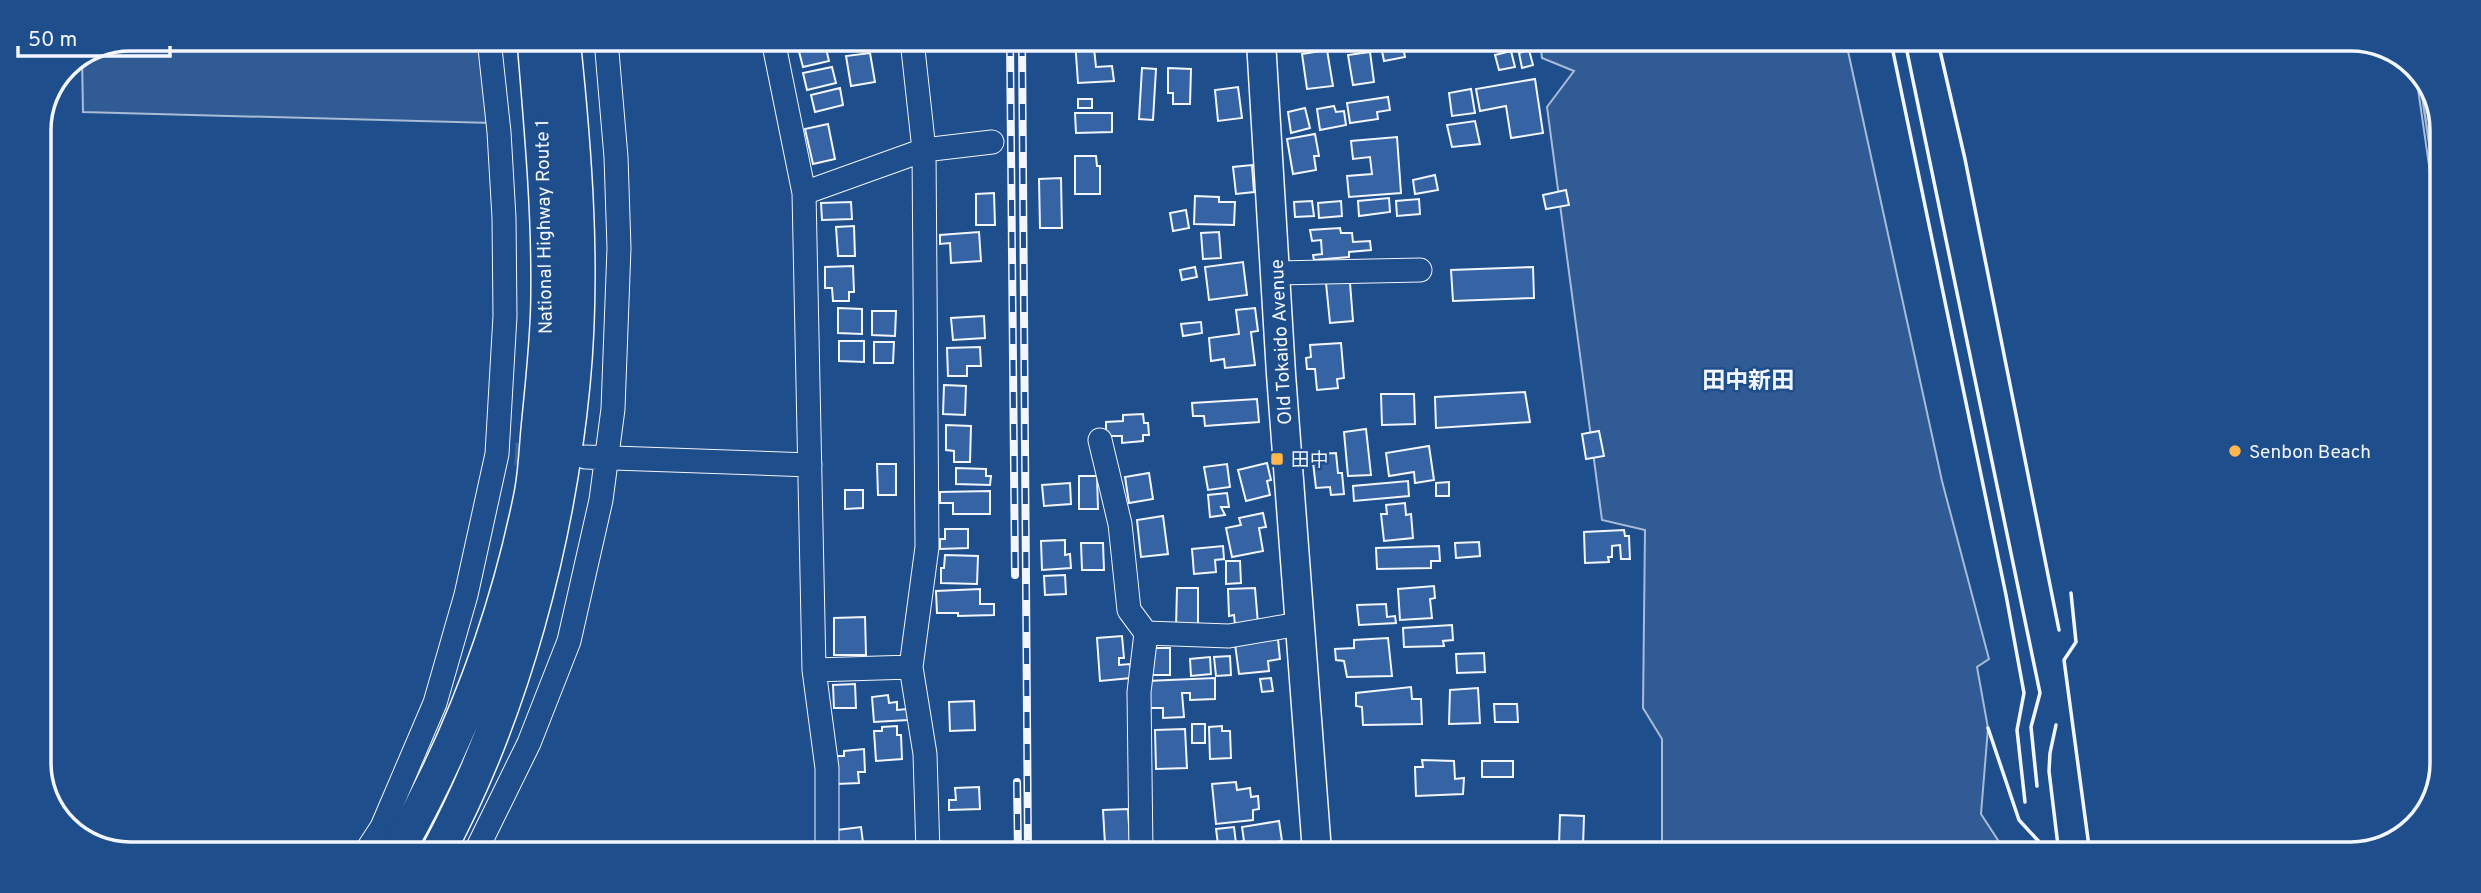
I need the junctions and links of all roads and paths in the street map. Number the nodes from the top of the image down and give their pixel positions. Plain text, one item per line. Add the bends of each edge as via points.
1 (490, 51) edge
2 (535, 51) edge
3 (564, 51) edge
4 (607, 51) edge
5 (775, 51) edge
6 (913, 51) edge
7 (1262, 51) edge
8 (992, 142) dead end
9 (924, 150) junction
10 (804, 193) junction
11 (1420, 270) dead end
12 (1277, 273) junction
13 (1100, 440) dead end
14 (596, 458) junction
15 (810, 466) junction
16 (1299, 624) junction
17 (1146, 633) junction
18 (911, 667) junction
19 (814, 670) junction
20 (373, 842) edge
21 (402, 842) edge
22 (443, 842) edge
23 (480, 842) edge
24 (827, 842) edge
25 (928, 842) edge
26 (1141, 842) edge
27 (1316, 842) edge

1 - 20 street via 504,218 506,454 435,703
2 - 21 highway, National Highway Route 1 via 548,294 531,498 478,679 426,800
3 - 22 highway, National Highway Route 1 via 577,293 573,383 557,505 498,722
4 - 14 street via 619,248 613,409
5 - 10 street
6 - 9 street
7 - 12 main road, Old Tokaido Avenue
8 - 9 street
9 - 10 street
9 - 18 street via 927,547
10 - 15 street
11 - 12 street
12 - 16 main road, Old Tokaido Avenue
13 - 17 street via 1120,524 1129,610
14 - 15 street
14 - 23 street via 601,500 569,641 529,743
15 - 19 street
16 - 17 street via 1229,636
16 - 27 main road, Old Tokaido Avenue
17 - 26 street via 1139,692
18 - 19 street
18 - 25 street via 925,754
19 - 24 street via 827,768

